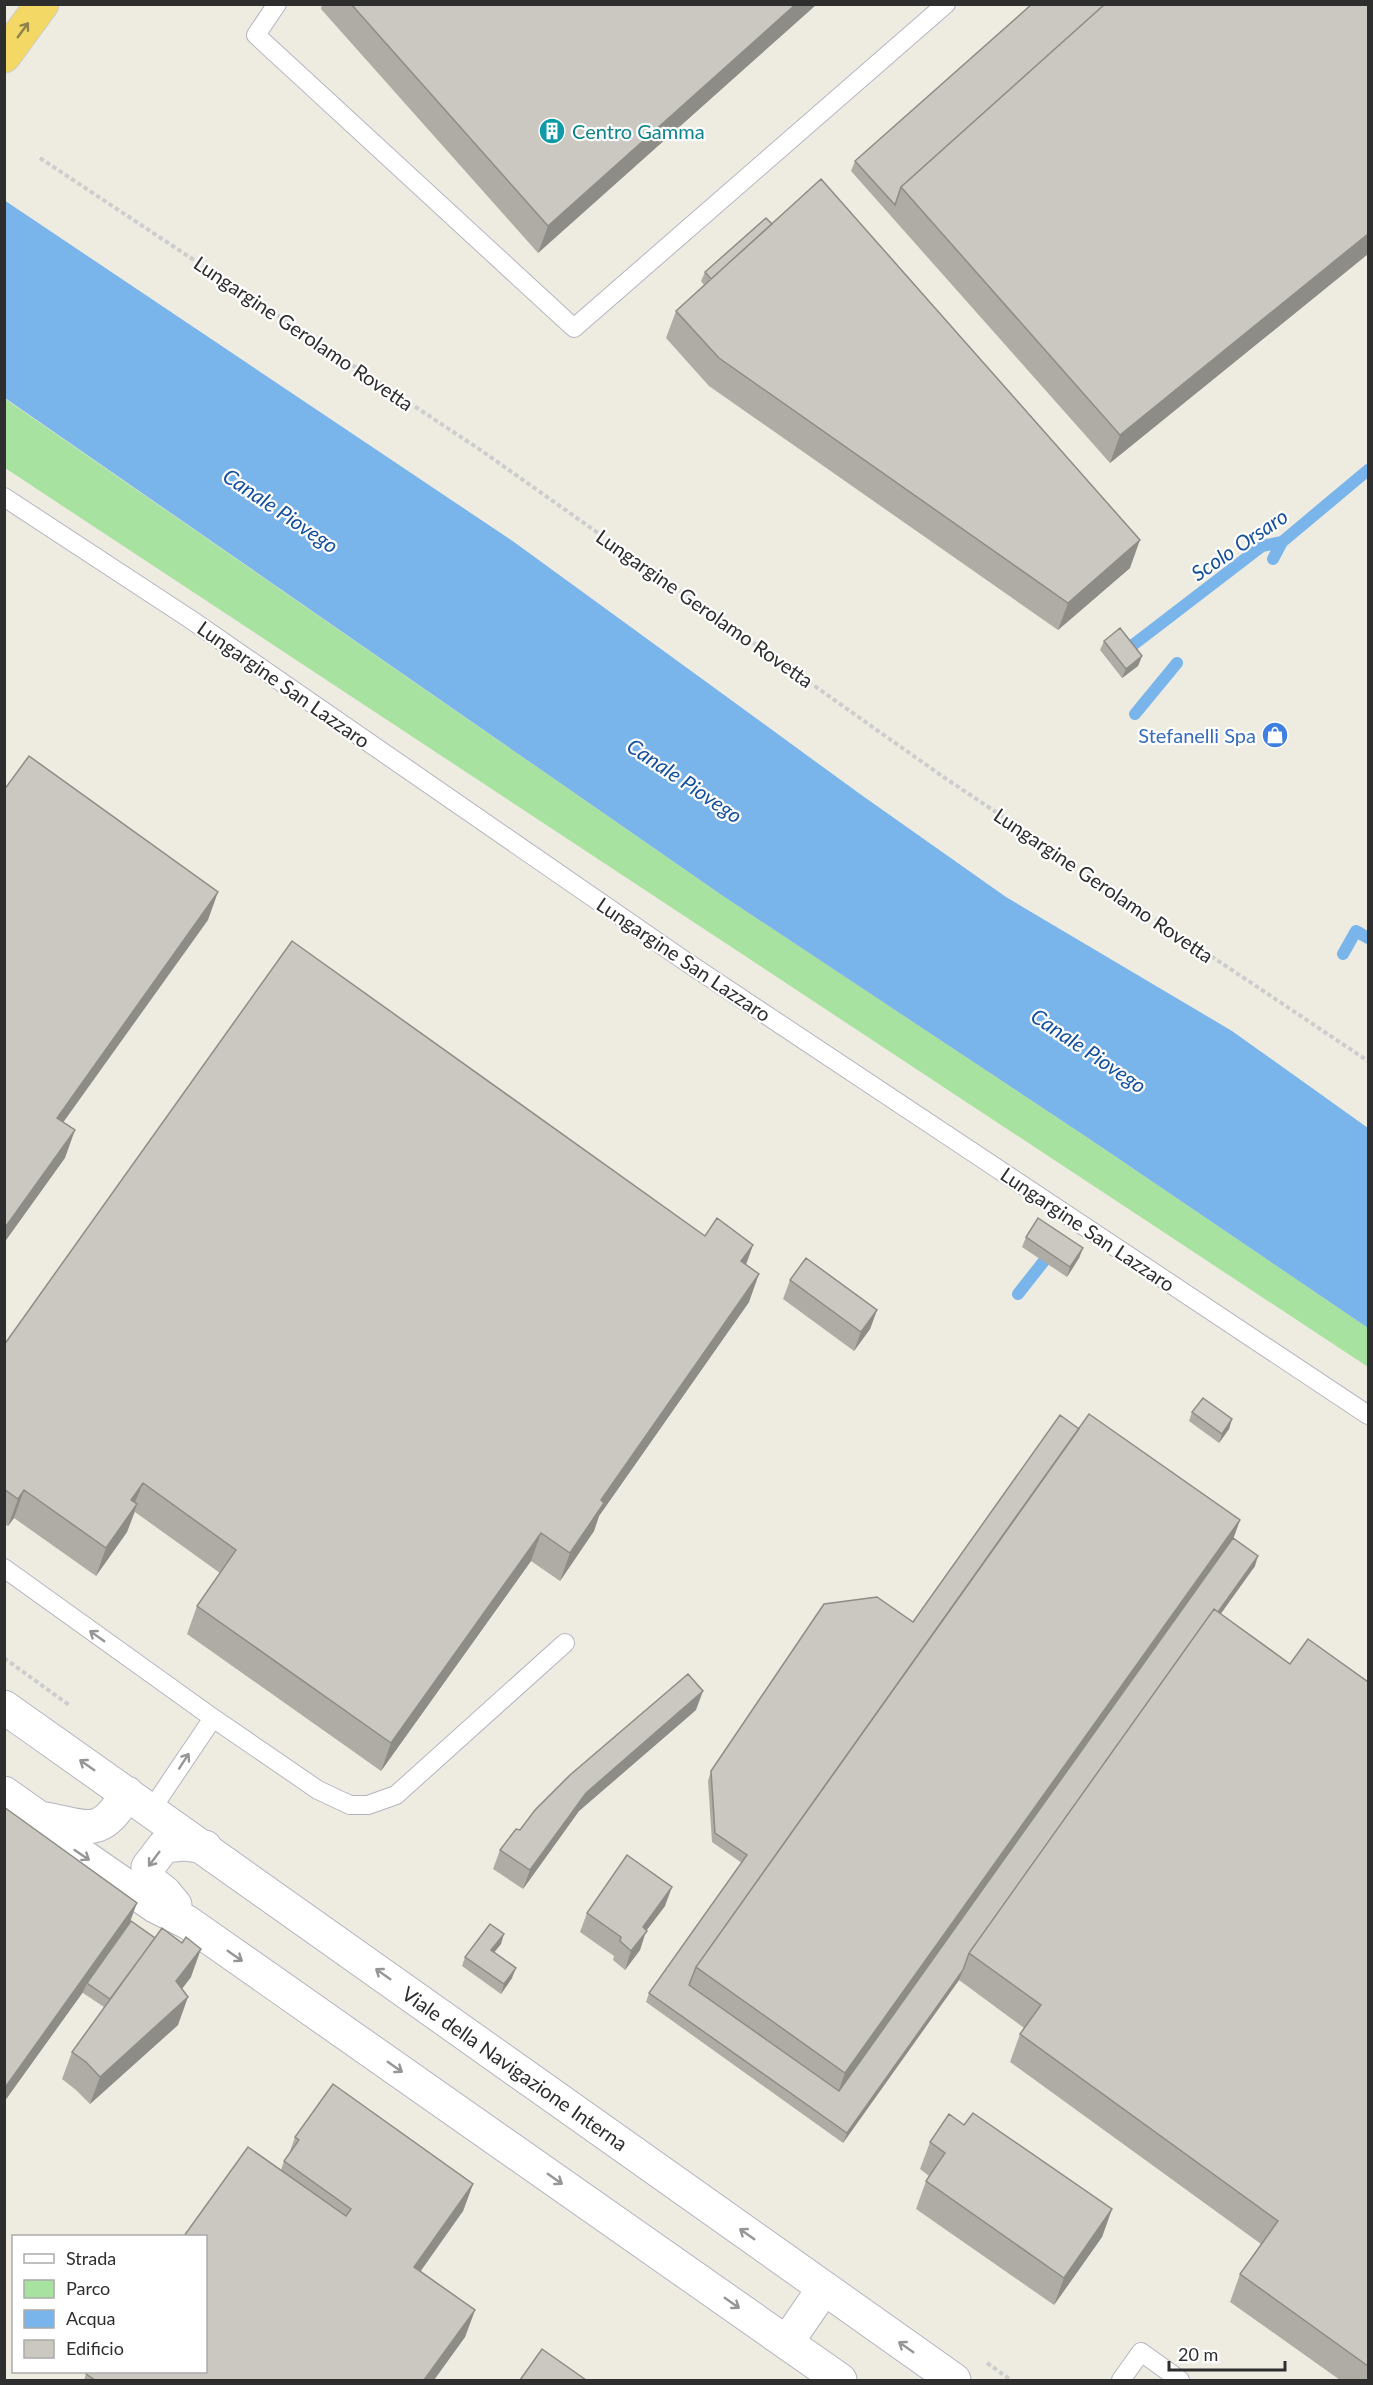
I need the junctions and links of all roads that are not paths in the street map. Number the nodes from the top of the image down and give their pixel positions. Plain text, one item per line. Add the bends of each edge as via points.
1 (42, 4) edge
2 (277, 4) edge
3 (946, 4) edge
4 (4, 56) edge
5 (4, 497) edge
6 (1368, 1415) edge
7 (4, 1568) edge
8 (565, 1643) dead end
9 (4, 1707) edge
10 (213, 1718) junction
11 (4, 1793) edge
12 (139, 1802) junction
13 (38, 1817) junction
14 (206, 1847) junction
15 (188, 1922) junction
16 (824, 2288) junction
17 (787, 2342) junction
18 (840, 2380) edge
19 (954, 2380) edge
20 (1121, 2380) edge
21 (1180, 2380) edge

4 -> 1 highway
2 - 3 lane via 256,35 574,328
5 - 6 lane, Lungargine San Lazzaro via 190,619 685,961
10 -> 7 lane
8 - 10 lane via 396,1795 368,1806 350,1805 318,1790
12 -> 9 street, Viale della Navigazione Interna
12 -> 10 lane
11 - 13 street
12 - 13 street via 117,1810 104,1824 83,1828
12 - 14 street, Viale della Navigazione Interna
13 -> 15 street via 51,1834 155,1906
14 -> 15 street via 164,1846 148,1867 150,1881
16 -> 14 street, Viale della Navigazione Interna
15 -> 17 street
16 - 17 street
19 -> 16 street, Viale della Navigazione Interna
17 - 18 street
20 - 21 lane via 1141,2352

